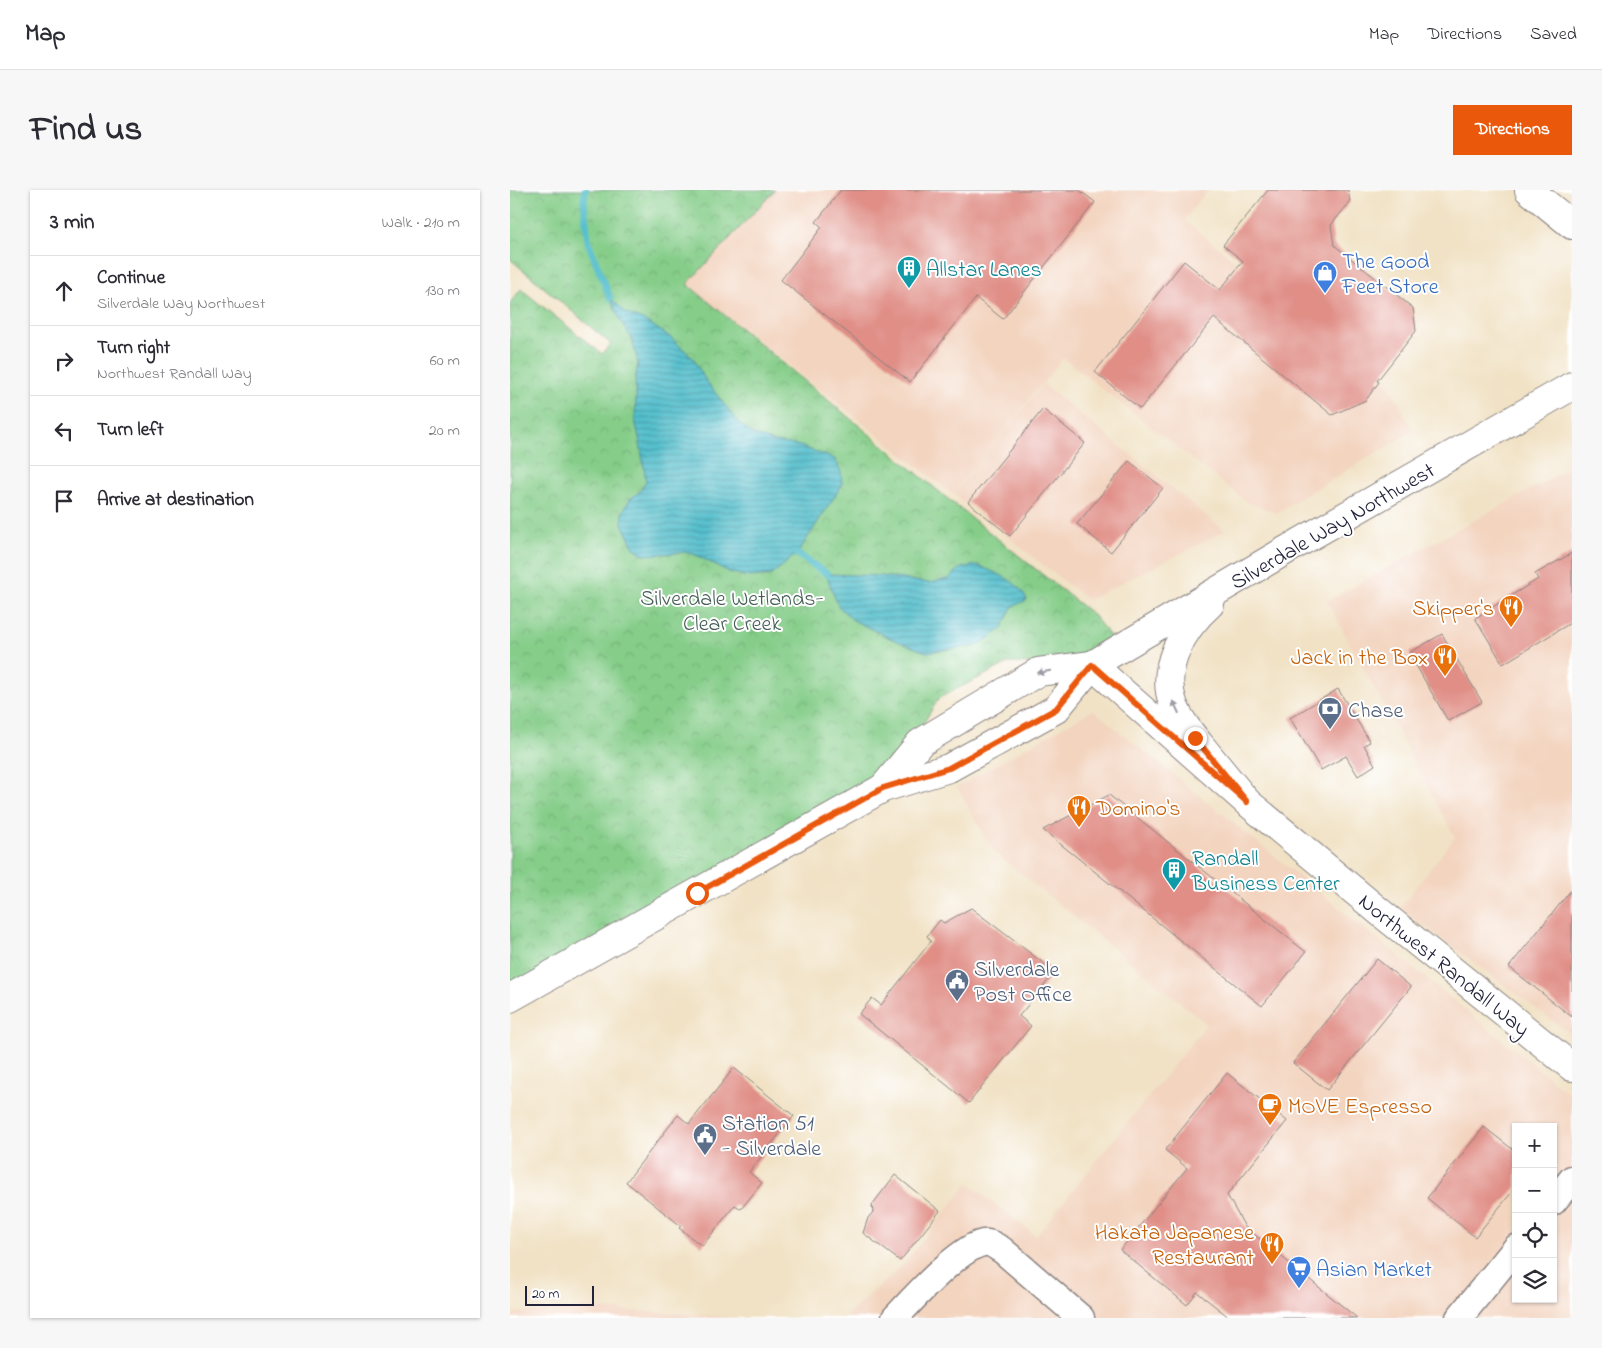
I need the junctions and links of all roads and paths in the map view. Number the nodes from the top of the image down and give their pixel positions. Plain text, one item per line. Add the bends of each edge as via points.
1 (1529, 190) edge
2 (1572, 225) edge
3 (1572, 384) edge
4 (1236, 580) junction
5 (1092, 665) junction
6 (883, 788) junction
7 (1247, 802) junction
8 (510, 998) edge
9 (1572, 1067) edge
10 (1572, 1179) edge
11 (1557, 1197) edge
12 (1512, 1253) edge
13 (895, 1318) edge
14 (1081, 1318) edge
15 (1459, 1318) edge

1 - 2 main road
3 - 4 main road, Silverdale Way Northwest
4 - 5 main road, Silverdale Way Northwest
7 -> 4 main road via 1182,720 1169,686 1174,654 1190,626
5 - 6 main road, Silverdale Way Northwest via 1056,709 949,768
5 -> 6 main road, Silverdale Way Northwest via 1038,672 920,743
5 - 7 main road, Northwest Randall Way
6 - 8 main road, Silverdale Way Northwest
7 - 9 main road, Northwest Randall Way
10 - 11 street
12 - 15 street
13 - 14 street via 929,1281 965,1251 988,1242 1002,1250

